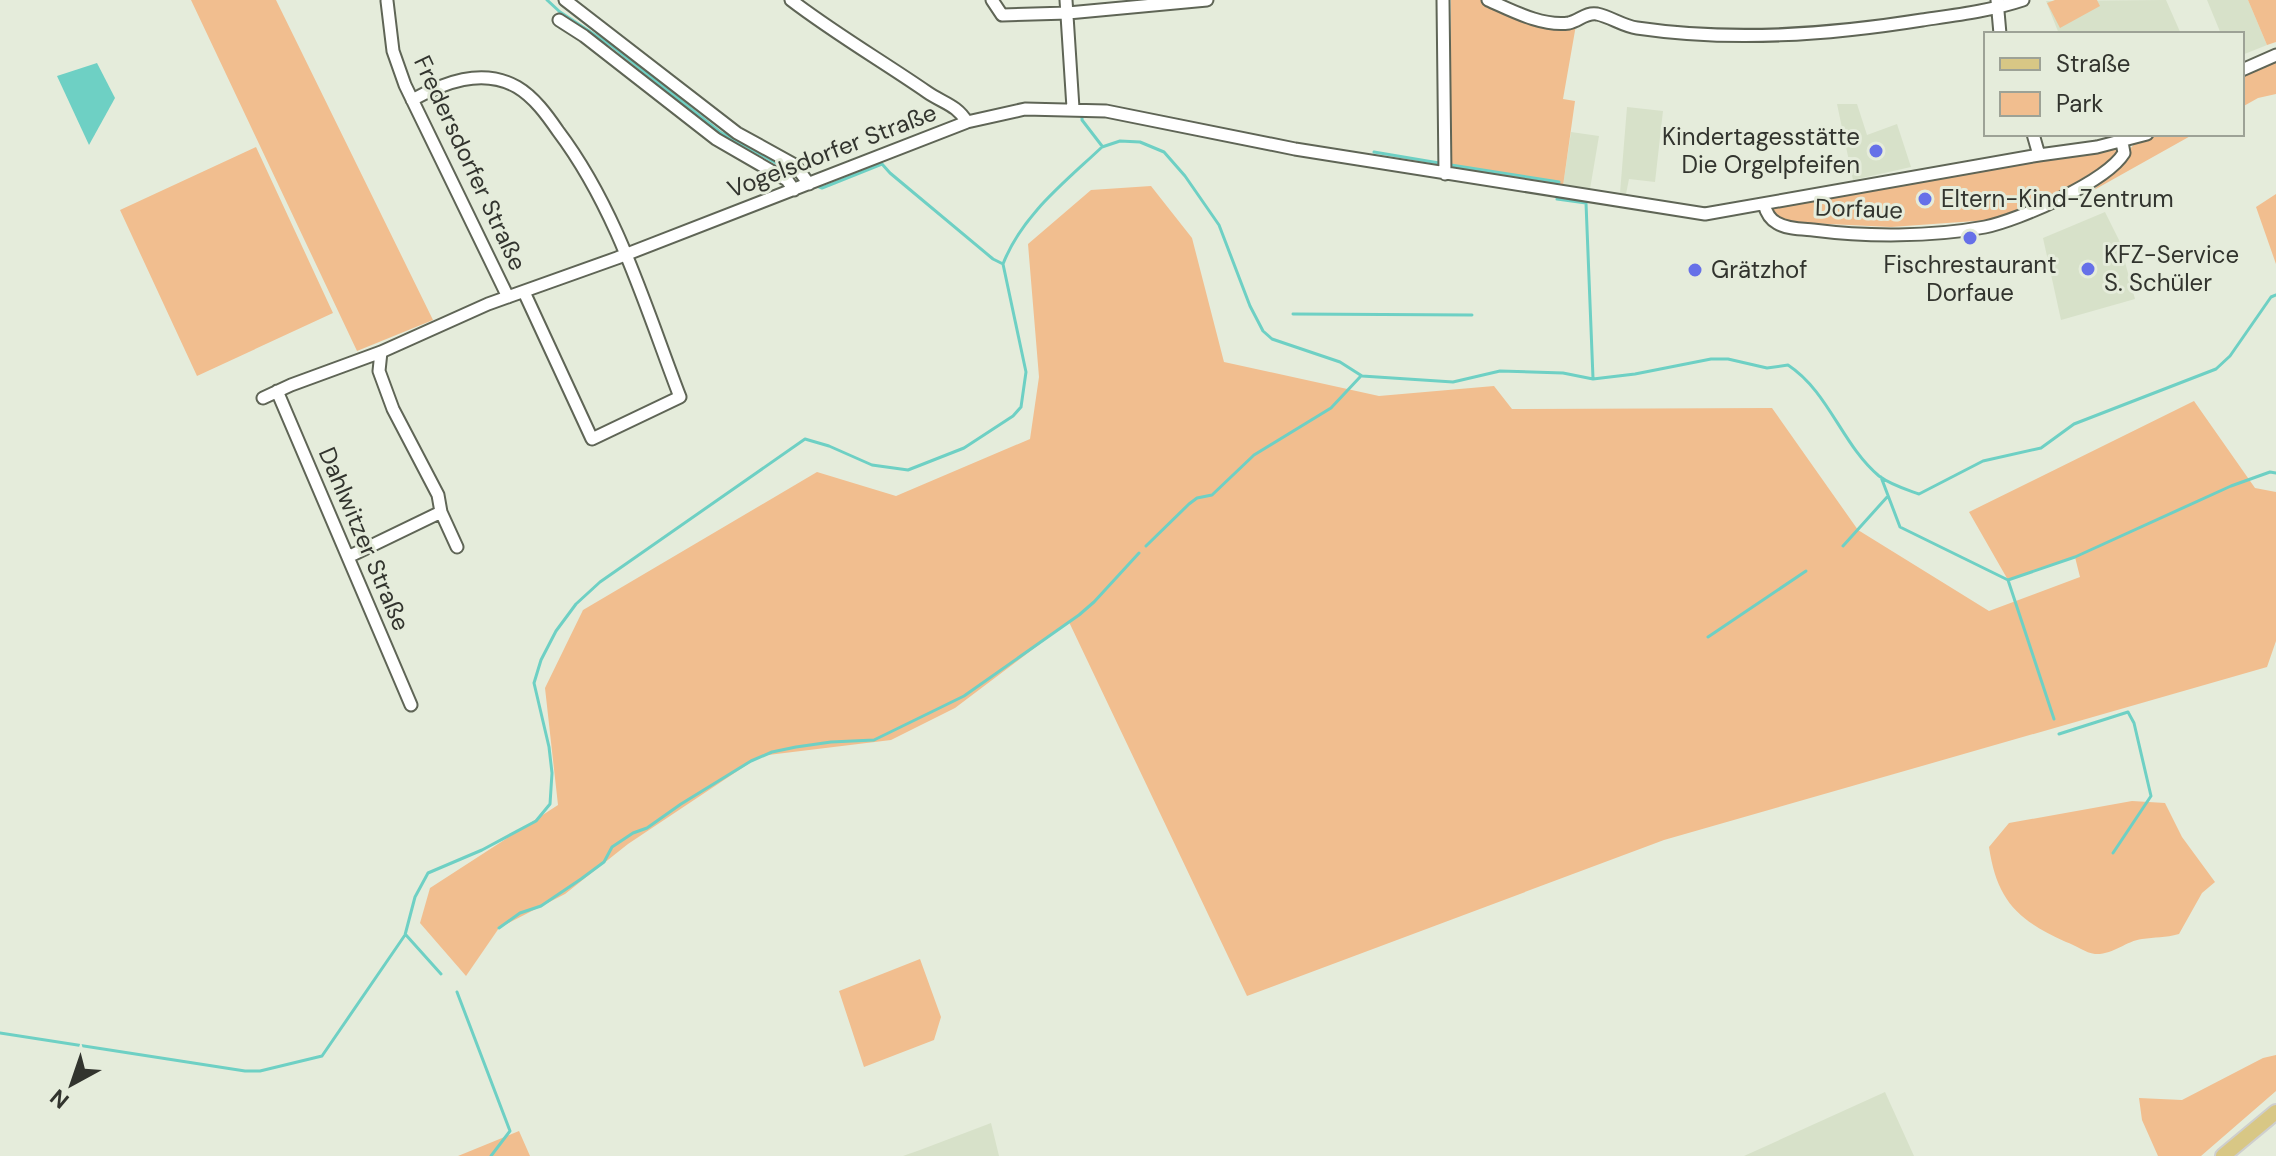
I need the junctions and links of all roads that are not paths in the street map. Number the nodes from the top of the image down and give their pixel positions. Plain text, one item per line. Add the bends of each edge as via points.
1 (565, 0) edge
2 (791, 0) edge
3 (992, 0) edge
4 (1066, 0) edge
5 (1207, 0) edge
6 (1443, 0) edge
7 (1488, 0) edge
8 (1987, 0) edge
9 (2023, 0) edge
10 (387, 1) edge
11 (1997, 4) edge
12 (1068, 13) junction
13 (559, 20) dead end
14 (2000, 32) edge
15 (2276, 55) edge
16 (2244, 69) edge
17 (412, 100) junction
18 (1073, 108) junction
19 (967, 122) junction
20 (2034, 136) edge
21 (2141, 136) edge
22 (2122, 142) junction
23 (2039, 155) junction
24 (1445, 174) junction
25 (809, 184) junction
26 (794, 190) junction
27 (1764, 204) junction
28 (625, 254) junction
29 (524, 292) junction
30 (508, 297) junction
31 (381, 352) junction
32 (277, 391) junction
33 (263, 398) dead end
34 (441, 512) junction
35 (457, 547) dead end
36 (348, 557) junction
37 (411, 705) dead end
38 (2276, 1112) edge
39 (2223, 1156) edge

1 - 25 street via 737,133 795,165
2 - 19 street via 951,104
3 - 12 street via 1002,15
4 - 12 street
5 - 12 street
6 - 24 street
7 - 11 street via 1552,22 1570,23 1596,14 1634,28 1778,36 1891,25
8 - 11 street
9 - 11 street
10 - 17 street, Fredersdorfer Straße via 393,51
11 - 14 street
12 - 18 street
13 - 26 street via 716,139 787,180
15 - 16 street
17 - 28 street via 464,78 517,87 540,107 577,156
17 - 30 street, Fredersdorfer Straße
18 - 19 street, Vogelsdorfer Straße via 1025,109
18 - 24 street, Vogelsdorfer Straße
19 - 25 street, Vogelsdorfer Straße
20 - 23 street
21 - 22 street, Dorfaue
22 - 23 street, Dorfaue
22 - 27 street, Dorfaue via 2120,159 2057,201 1986,227 1834,233 1785,227 1773,222
23 - 27 street, Dorfaue
24 - 27 street, Dorfaue via 1705,214
25 - 26 street, Vogelsdorfer Straße
26 - 28 street, Vogelsdorfer Straße
28 - 29 street, Vogelsdorfer Straße
28 - 29 street via 680,397 592,439
29 - 30 street, Vogelsdorfer Straße
30 - 31 street, Vogelsdorfer Straße
31 - 32 street, Vogelsdorfer Straße
31 - 34 street via 379,371 393,409 438,495
32 - 33 street, Vogelsdorfer Straße
32 - 36 street, Dahlwitzer Straße
34 - 35 street
34 - 36 street
36 - 37 street, Dahlwitzer Straße
38 - 39 main road

